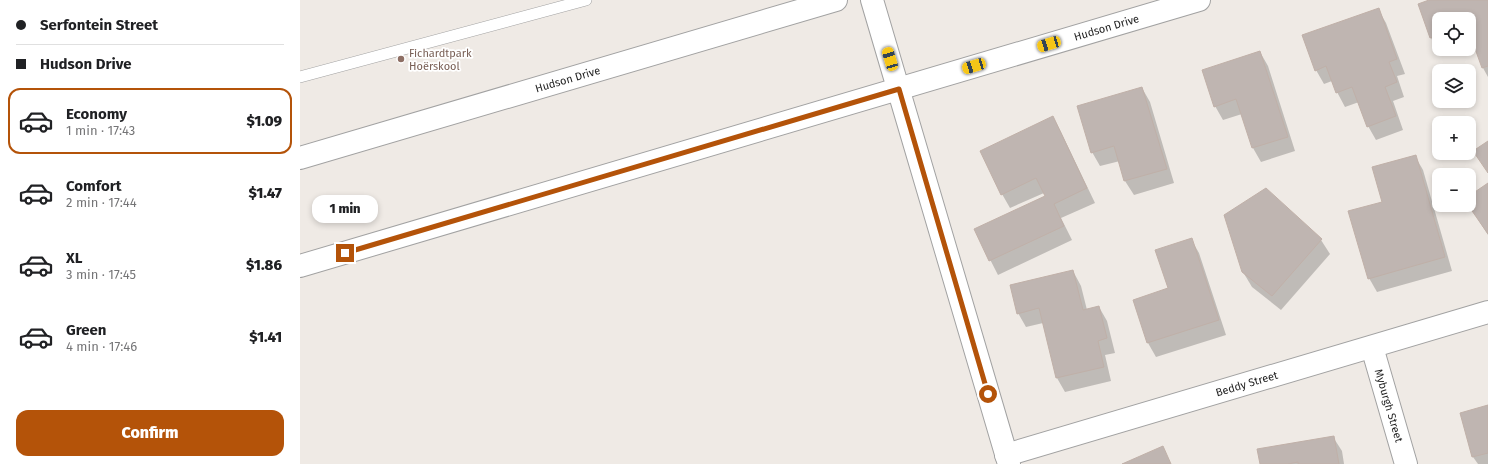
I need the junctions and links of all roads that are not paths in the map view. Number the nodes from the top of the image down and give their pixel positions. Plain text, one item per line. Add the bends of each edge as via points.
1 (586, 0) edge
2 (836, 0) edge
3 (872, 0) edge
4 (1199, 0) edge
5 (300, 77) edge
6 (899, 89) junction
7 (300, 158) edge
8 (300, 266) edge
9 (1488, 312) edge
10 (1372, 347) junction
11 (1008, 460) edge
12 (1406, 464) edge

1 - 5 lane
2 - 7 street, Hudson Drive
3 - 6 street
4 - 6 street, Hudson Drive
6 - 8 street, Hudson Drive
6 - 11 street
9 - 10 street, Beddy Street
10 - 11 street, Beddy Street
10 - 12 street, Myburgh Street

